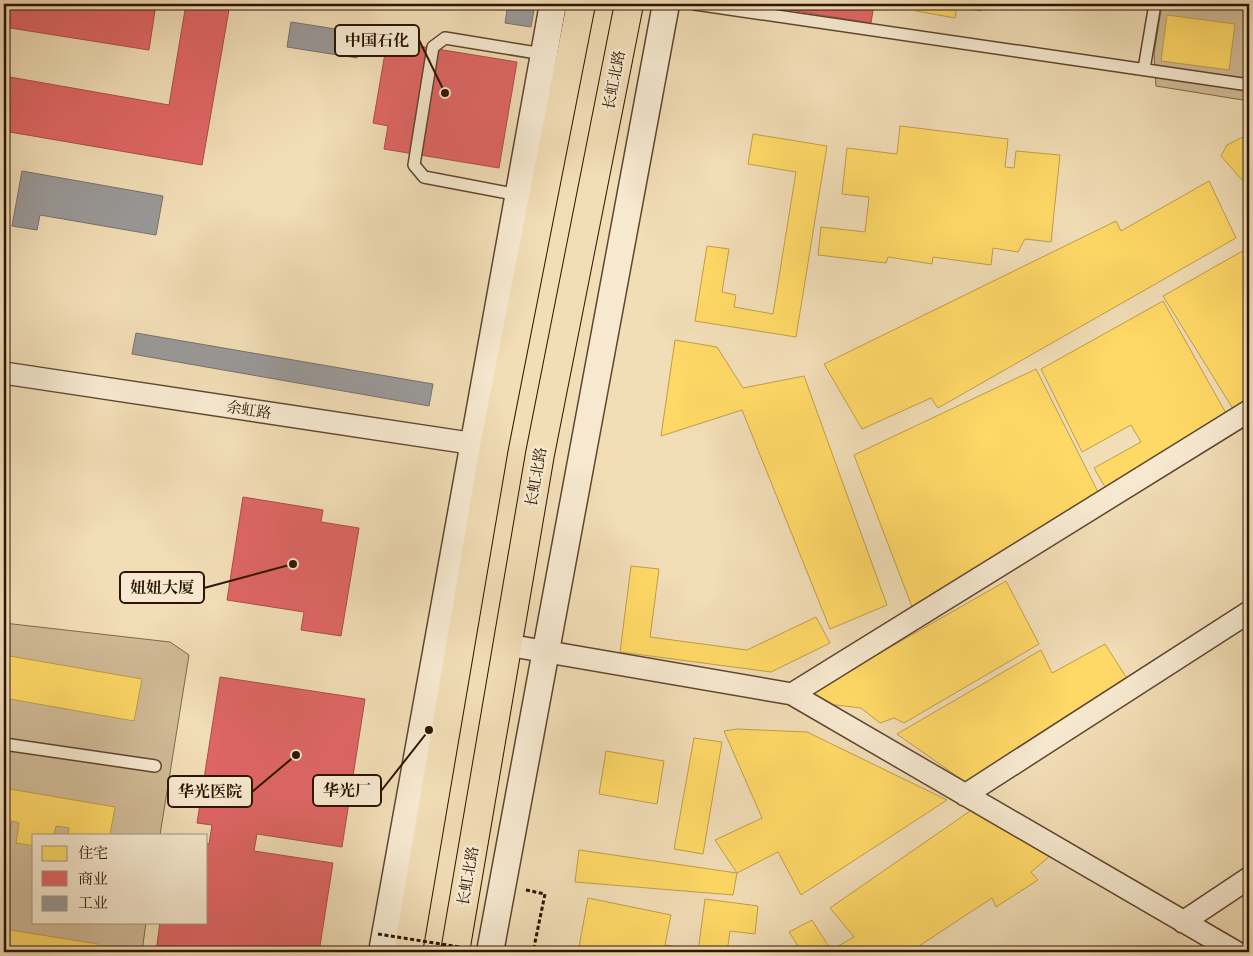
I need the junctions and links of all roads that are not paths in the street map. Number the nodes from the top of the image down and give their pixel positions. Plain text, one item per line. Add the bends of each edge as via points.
1 (553, 4) edge
2 (581, 4) edge
3 (629, 4) edge
4 (666, 4) edge
5 (695, 4) edge
6 (1165, 4) edge
7 (1155, 6) edge
8 (544, 54) junction
9 (1144, 69) junction
10 (1249, 84) edge
11 (518, 195) junction
12 (4, 373) edge
13 (1249, 411) edge
14 (483, 445) junction
15 (1249, 612) edge
16 (508, 644) junction
17 (546, 651) junction
18 (792, 694) junction
19 (4, 744) edge
20 (155, 766) dead end
21 (966, 795) junction
22 (1249, 878) edge
23 (1184, 922) junction
24 (380, 943) edge
25 (408, 952) edge
26 (455, 952) edge
27 (490, 952) edge
28 (1236, 952) edge

1 - 8 street
2 - 14 highway
3 - 16 highway, 长虹北路 via 540,454
4 - 17 street
5 - 9 lane
6 - 7 lane
7 - 9 lane
8 - 11 street
8 - 11 lane via 445,38 434,47 414,165 424,177
9 - 10 lane
11 - 14 street
12 - 14 street, 余虹路
13 - 18 street
14 - 24 street
14 - 25 highway
15 - 21 street
16 - 17 street
16 - 26 highway, 长虹北路
17 - 18 street
17 - 27 street
18 - 21 street
19 - 20 lane
21 - 23 street
22 - 23 street
23 - 28 street

